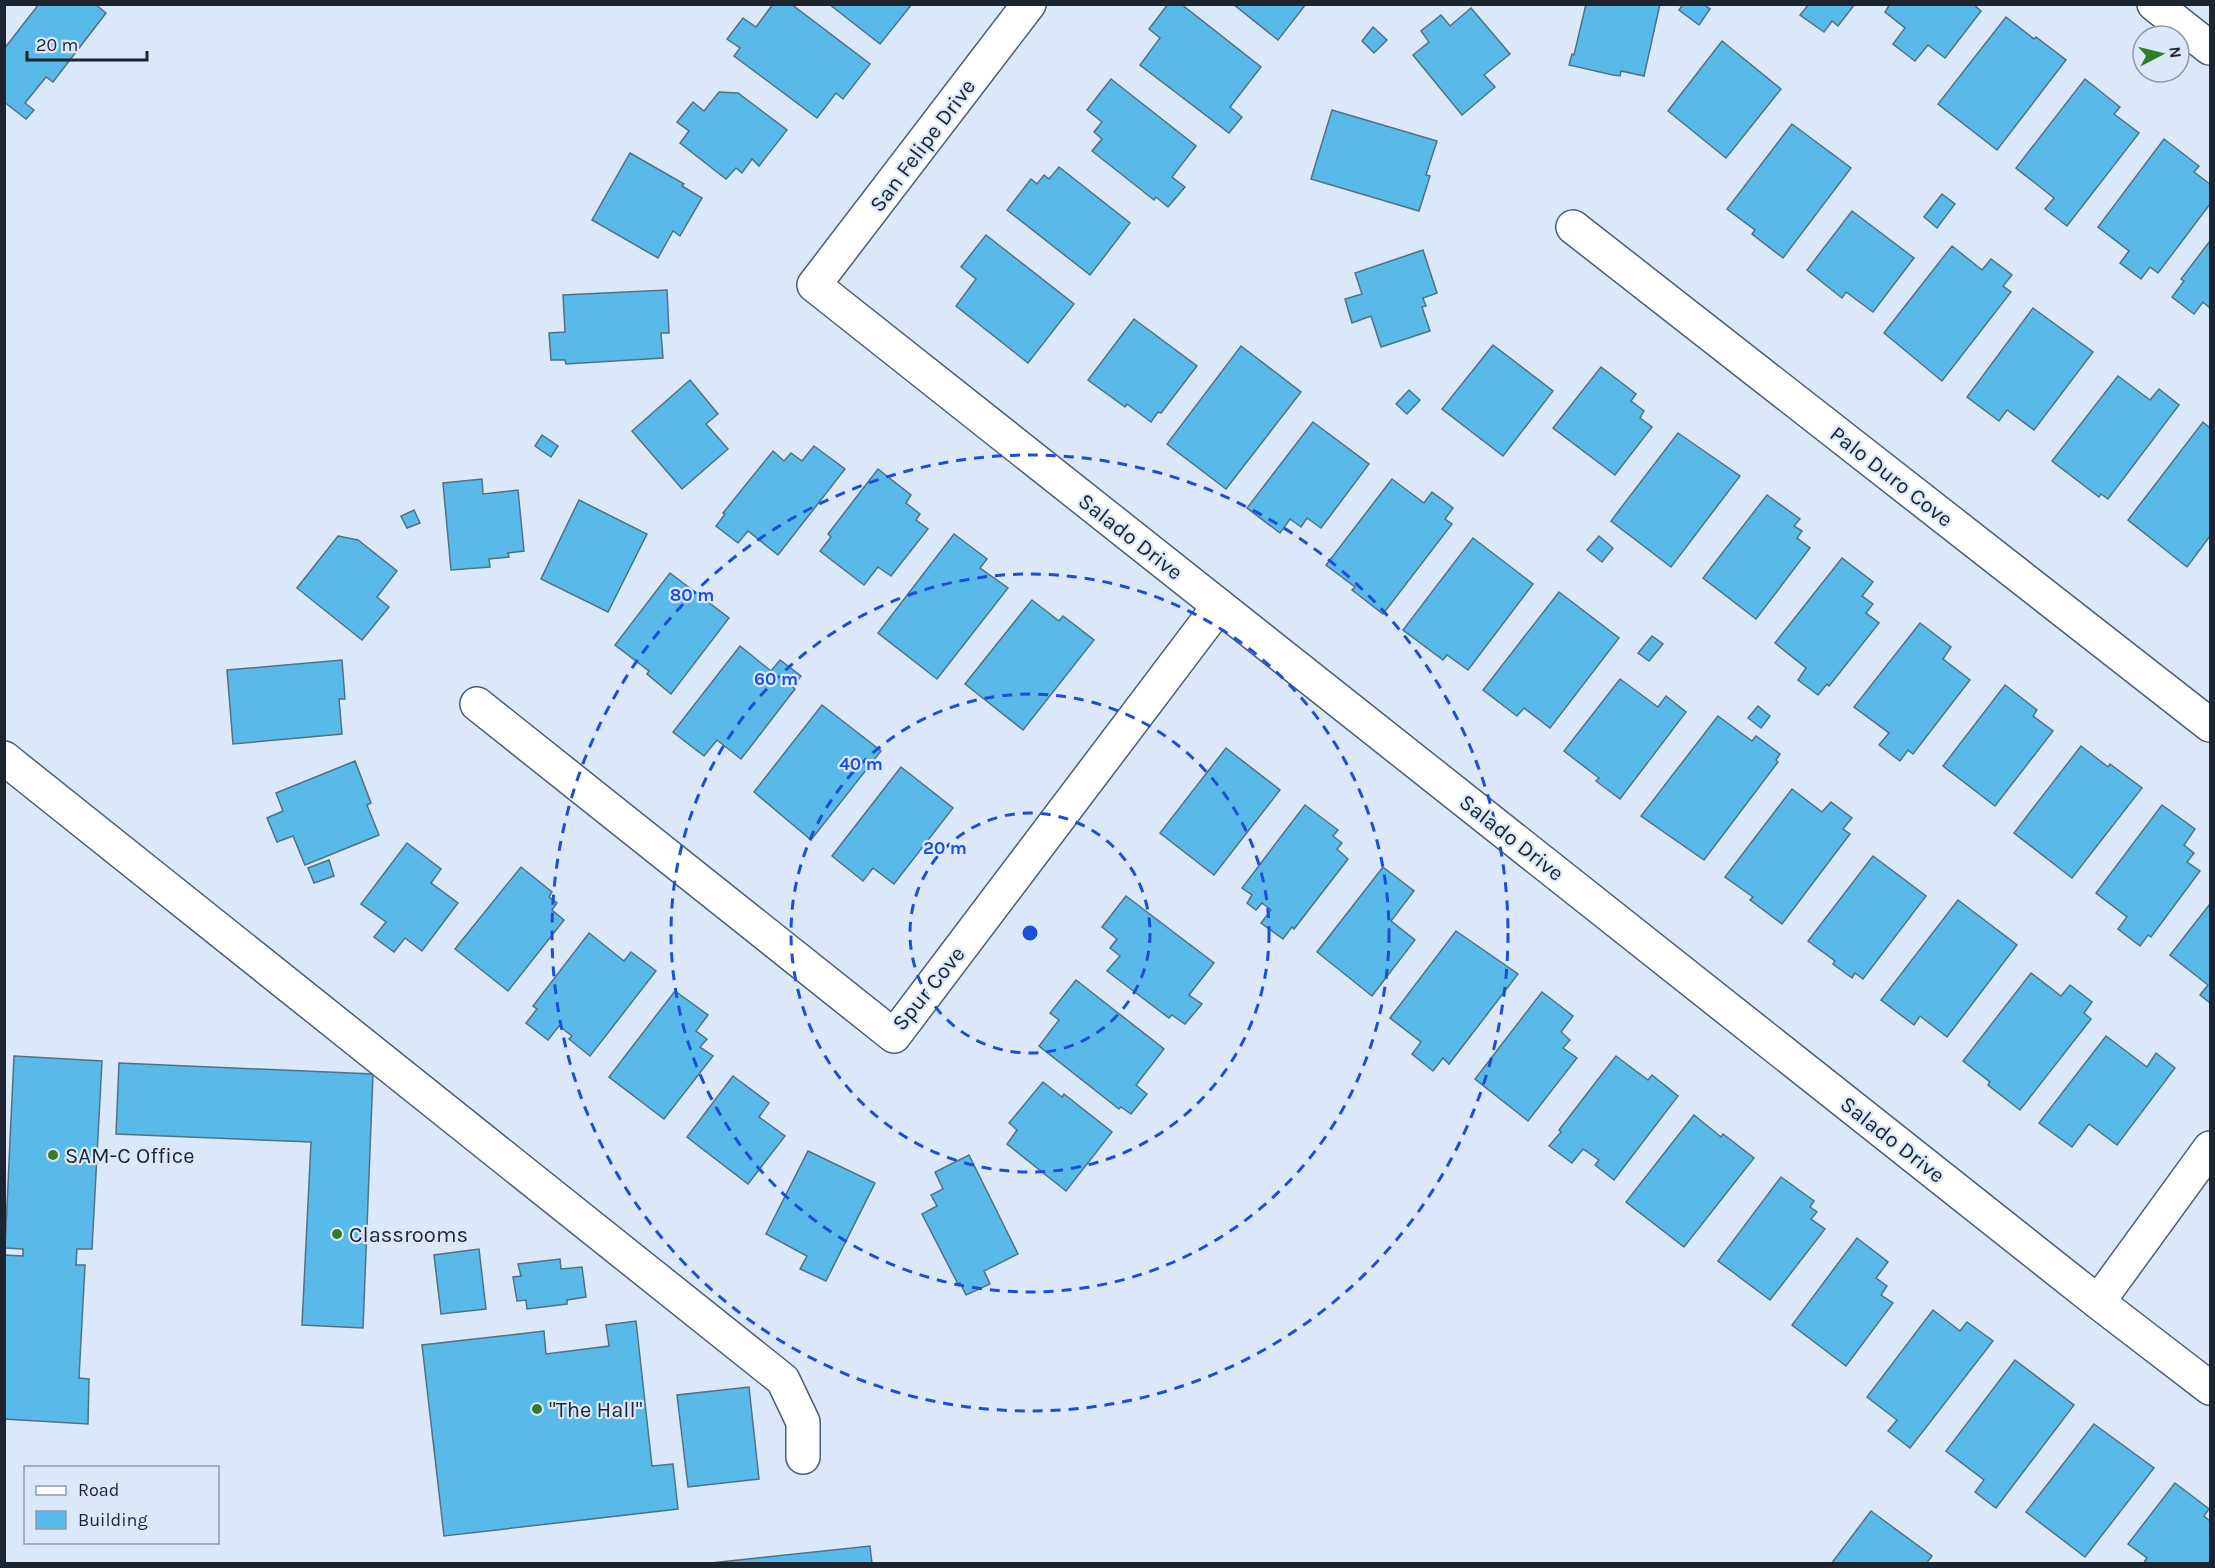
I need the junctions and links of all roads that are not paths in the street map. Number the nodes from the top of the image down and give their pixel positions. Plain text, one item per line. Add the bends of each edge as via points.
1 (1029, 4) edge
2 (2154, 4) edge
3 (2211, 48) edge
4 (1573, 226) dead end
5 (814, 285) joint
6 (1220, 606) junction
7 (477, 704) dead end
8 (2211, 725) edge
9 (4, 758) edge
10 (2211, 1148) edge
11 (2098, 1302) junction
12 (2211, 1388) edge
13 (803, 1457) dead end

1 - 5 street, San Felipe Drive
2 - 3 street
4 - 8 street, Palo Duro Cove
5 - 6 street, Salado Drive
6 - 7 street, Spur Cove via 894,1036
6 - 11 street, Salado Drive
9 - 13 street via 783,1380 803,1422
10 - 11 street
11 - 12 street, Salado Drive

